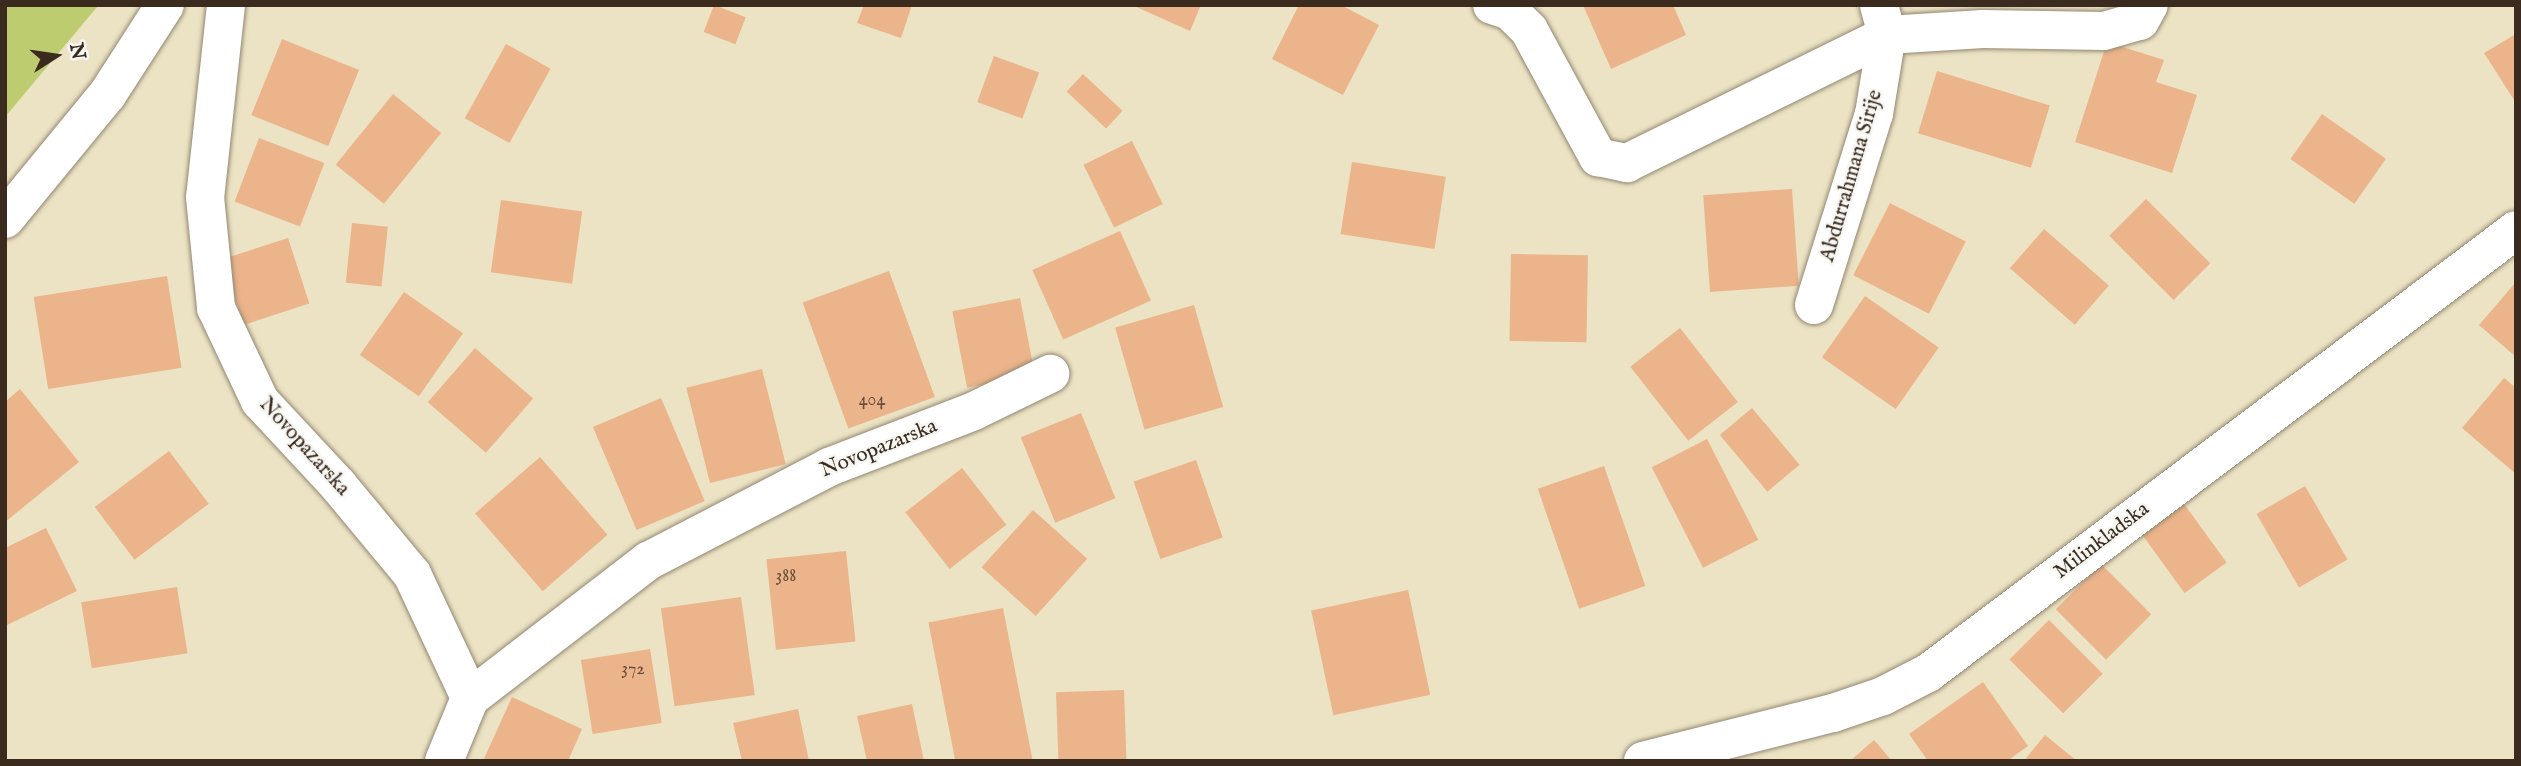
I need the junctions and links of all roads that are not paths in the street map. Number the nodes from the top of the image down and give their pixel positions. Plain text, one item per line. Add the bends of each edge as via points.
1 (165, 5) edge
2 (226, 5) edge
3 (1492, 5) edge
4 (2149, 5) edge
5 (1883, 20) edge
6 (5, 219) edge
7 (2516, 230) edge
8 (1814, 305) dead end
9 (1050, 373) dead end
10 (470, 698) junction
11 (1653, 760) edge
12 (444, 761) edge

1 - 6 street via 107,95
2 - 10 street, Novopazarska via 205,197 216,308 260,401 412,574
3 - 5 street via 1521,19 1598,157 1613,163 1627,163
4 - 5 street via 2140,21 2104,31 1983,29
5 - 8 street, Abdurrahmana Sirije via 1874,114
7 - 11 street, Milinkladska via 1928,673 1883,696 1833,713
9 - 10 street, Novopazarska via 974,411 829,467 648,561
10 - 12 street, Novopazarska

